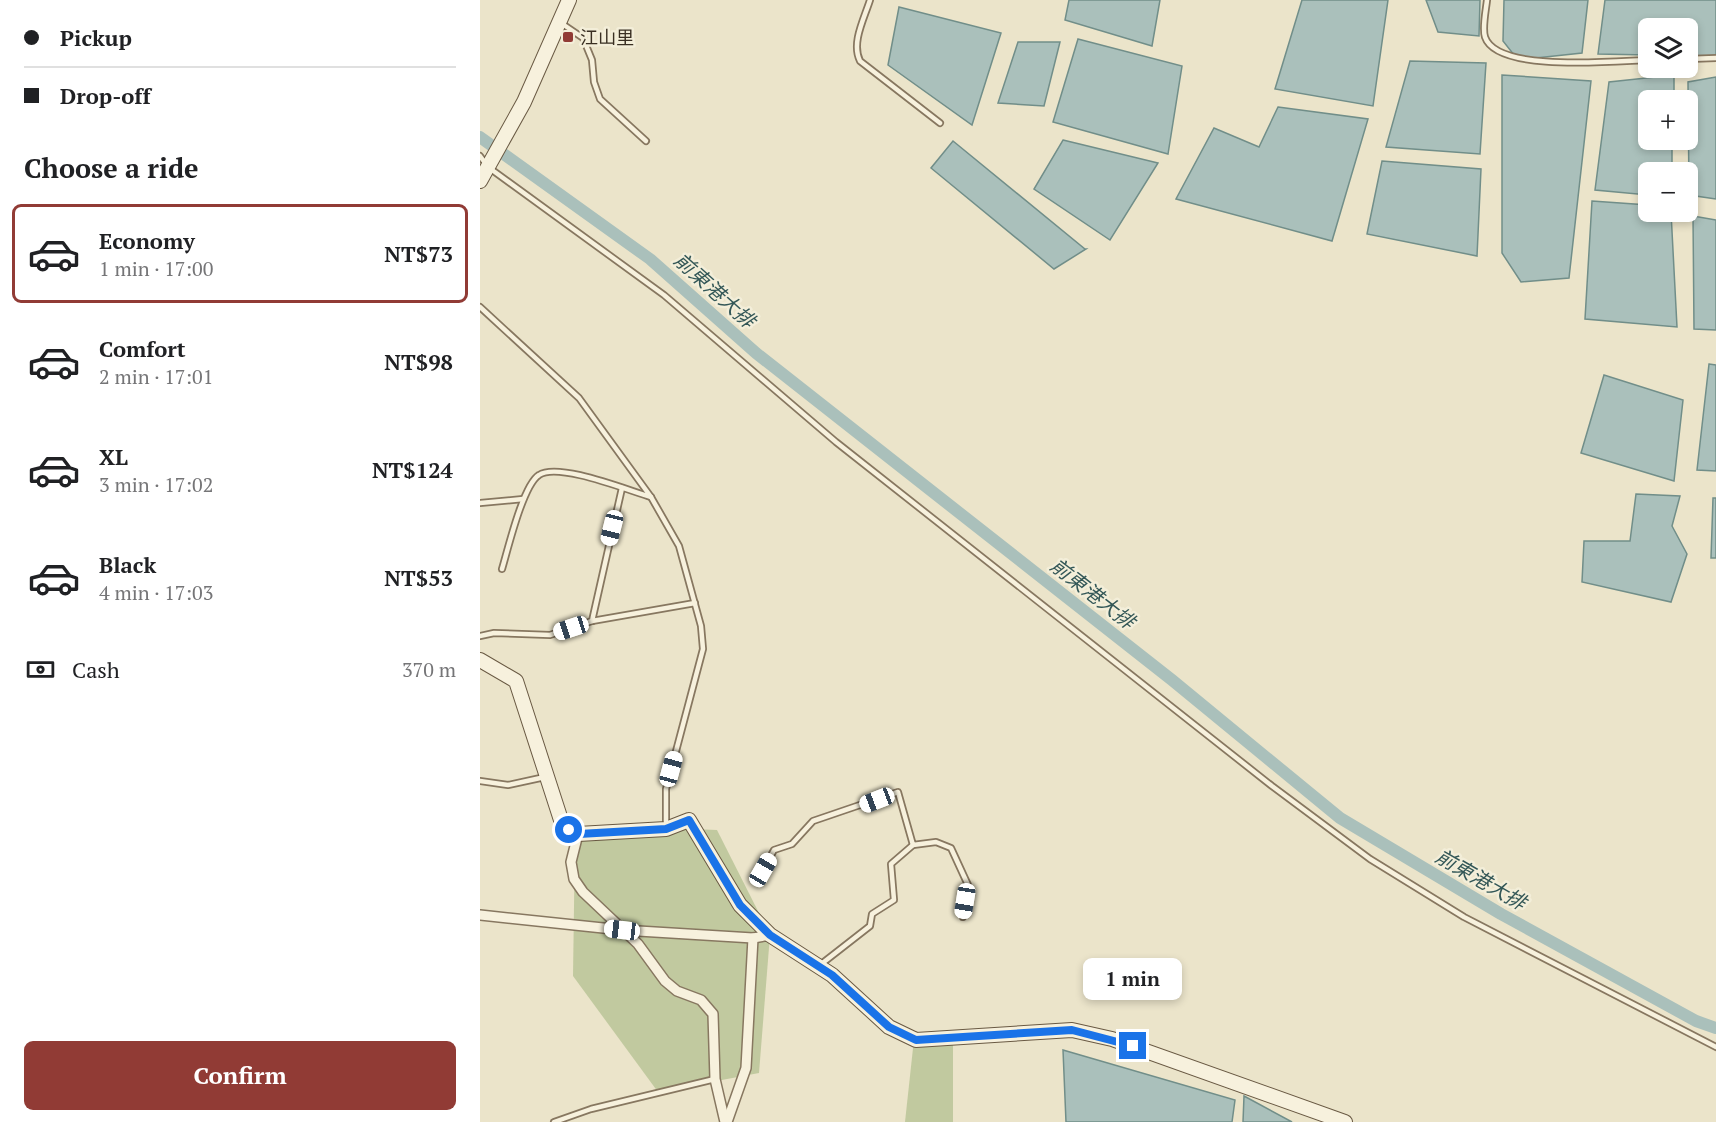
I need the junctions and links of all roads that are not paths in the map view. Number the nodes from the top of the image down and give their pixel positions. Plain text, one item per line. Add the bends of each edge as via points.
1 (569, 0) edge
2 (870, 0) edge
3 (1486, 0) edge
4 (559, 22) junction
5 (1716, 58) edge
6 (1698, 59) edge
7 (1638, 60) edge
8 (940, 123) dead end
9 (646, 141) dead end
10 (486, 162) edge
11 (480, 181) edge
12 (480, 307) edge
13 (622, 488) junction
14 (651, 497) junction
15 (523, 499) junction
16 (480, 503) edge
17 (502, 569) dead end
18 (695, 603) junction
19 (591, 621) junction
20 (480, 636) edge
21 (480, 660) edge
22 (547, 777) junction
23 (480, 781) edge
24 (666, 829) junction
25 (579, 834) junction
26 (914, 845) junction
27 (763, 870) dead end
28 (480, 915) edge
29 (963, 917) dead end
30 (622, 930) junction
31 (770, 935) junction
32 (753, 938) junction
33 (818, 967) junction
34 (1716, 1047) edge
35 (715, 1079) junction
36 (554, 1122) edge
37 (726, 1122) edge
38 (1345, 1122) edge

1 - 4 main road
2 - 8 lane via 856,43 860,61
3 - 7 lane via 1485,37 1495,52 1518,60
4 - 9 lane via 583,38 600,99
4 - 10 main road via 524,102
5 - 6 lane
10 - 11 main road
10 - 34 lane via 664,295 836,442 1370,859 1464,917
12 - 14 lane via 579,398
13 - 14 lane
13 - 15 lane via 549,470 536,476
13 - 19 lane
14 - 18 lane via 679,546
15 - 16 lane
15 - 17 lane
18 - 19 lane
18 - 24 lane via 703,649 666,789
19 - 20 lane via 550,635
21 - 22 main road via 516,681
22 - 23 lane via 508,785
22 - 25 main road via 561,820
24 - 25 main road
24 - 31 main road via 689,820 740,905
25 - 30 street via 571,862 574,879
26 - 27 lane via 898,792 813,821 792,844 774,850
26 - 29 lane via 936,842 951,848 968,885
26 - 33 lane via 891,864 894,900 872,914 870,926
28 - 30 street
30 - 32 street
30 - 35 street via 638,944 665,981 677,991 700,1000 712,1014
31 - 32 street
31 - 33 main road
32 - 37 street via 746,1068
33 - 38 main road via 889,1027 916,1040 1072,1030 1112,1039
35 - 36 lane via 591,1109
35 - 37 street

